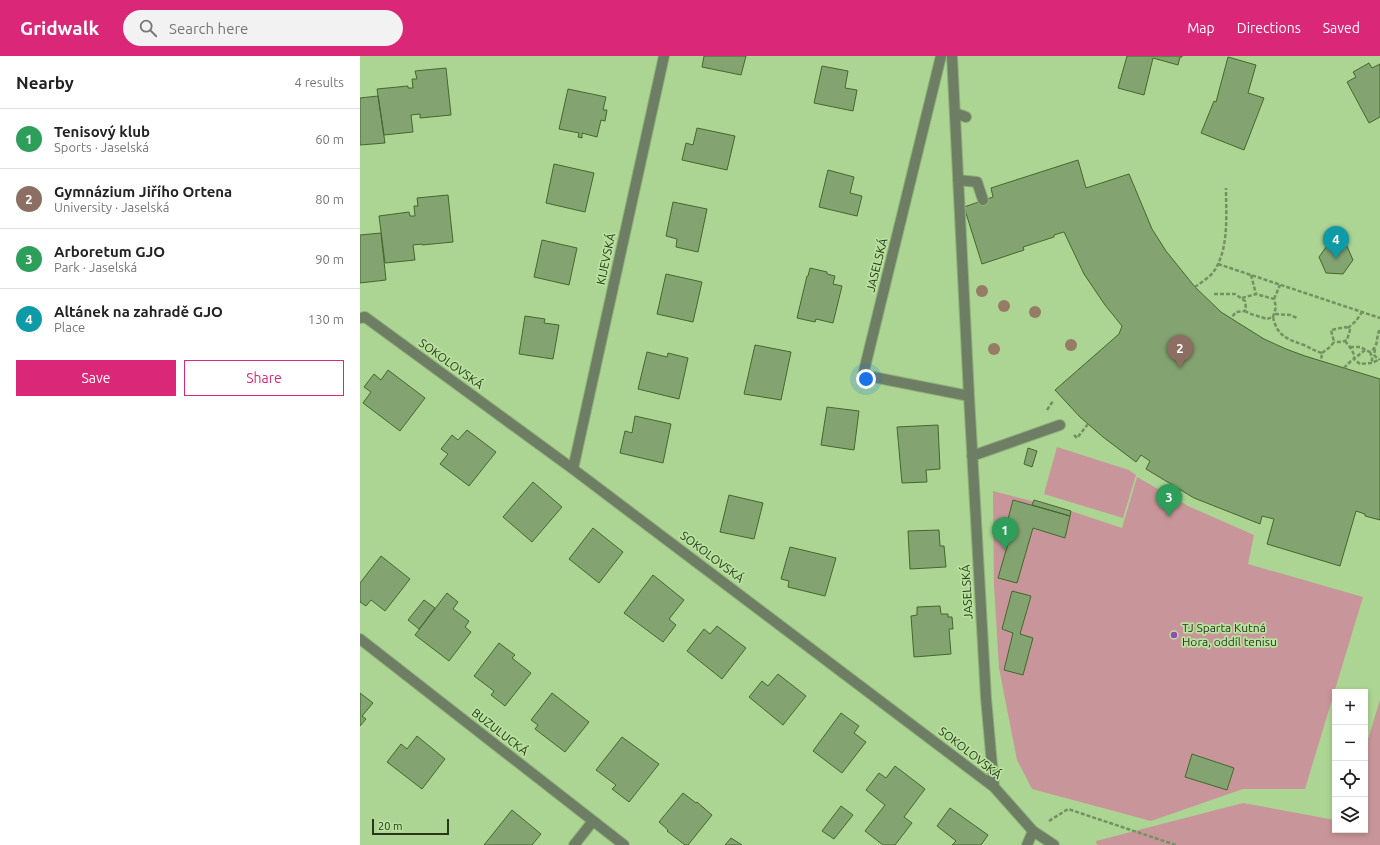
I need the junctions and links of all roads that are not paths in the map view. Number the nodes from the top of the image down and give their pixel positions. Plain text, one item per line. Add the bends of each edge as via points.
1 (664, 56) edge
2 (941, 56) edge
3 (952, 56) edge
4 (955, 113) junction
5 (966, 116) dead end
6 (958, 180) junction
7 (983, 200) dead end
8 (362, 317) edge
9 (969, 396) junction
10 (1060, 425) dead end
11 (972, 456) junction
12 (573, 469) junction
13 (360, 639) edge
14 (994, 787) junction
15 (593, 821) junction
16 (1032, 831) junction
17 (574, 845) edge
18 (624, 845) edge
19 (1027, 845) edge
20 (1054, 845) edge

1 - 12 street, KIJEVSKÁ
2 - 9 street, JASELSKÁ via 863,376
3 - 4 street, JASELSKÁ
4 - 5 street
4 - 6 street, JASELSKÁ
6 - 7 street via 978,182
6 - 9 street, JASELSKÁ
8 - 12 street, SOKOLOVSKÁ
9 - 11 street, JASELSKÁ
10 - 11 street
11 - 14 street, JASELSKÁ via 986,698
12 - 14 street, SOKOLOVSKÁ
13 - 15 street, BUZULUCKÁ
14 - 16 street, SOKOLOVSKÁ
15 - 17 street
15 - 18 street, BUZULUCKÁ
16 - 19 street
16 - 20 street, SOKOLOVSKÁ

